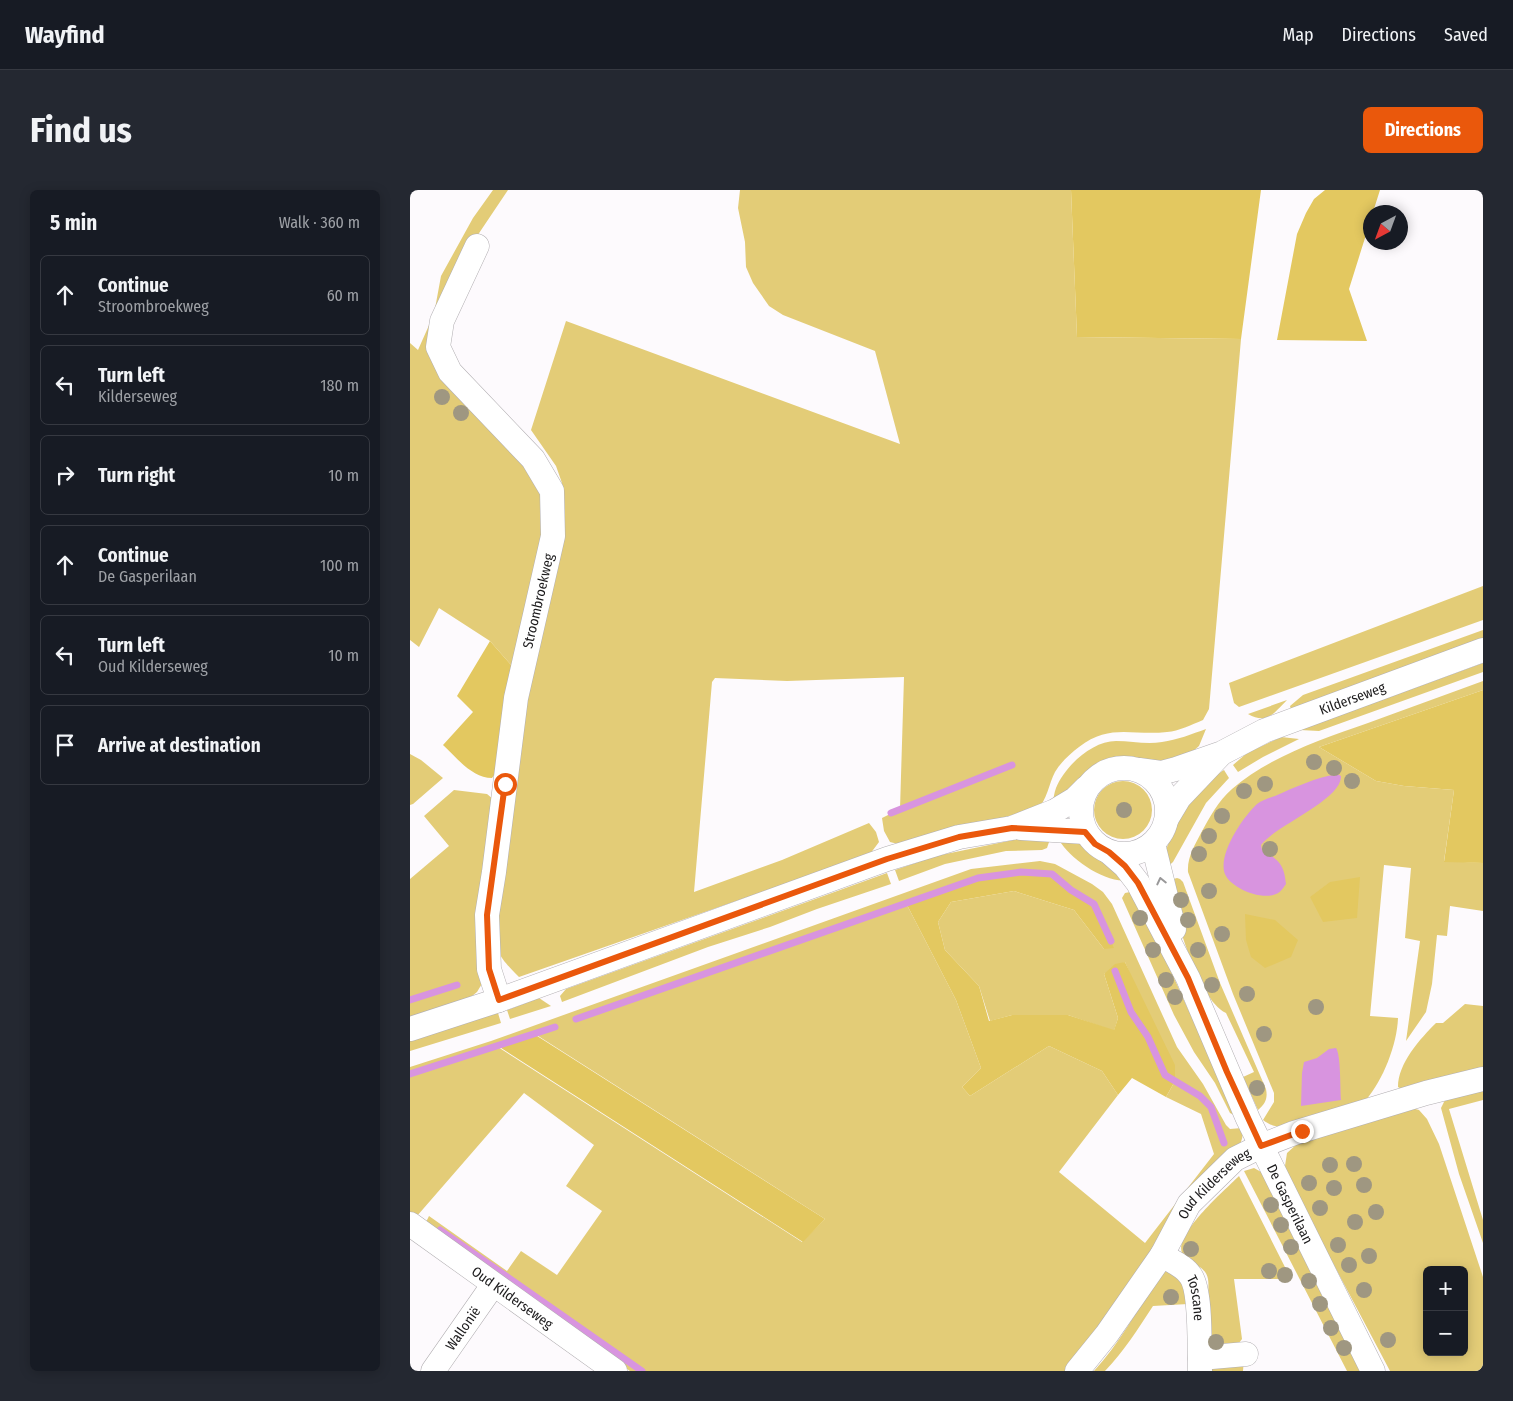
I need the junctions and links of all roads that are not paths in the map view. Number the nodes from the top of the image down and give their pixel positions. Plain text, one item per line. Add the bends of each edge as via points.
1 (476, 246) dead end
2 (1483, 650) edge
3 (1222, 753) junction
4 (1139, 770) junction
5 (1086, 788) junction
6 (1167, 818) junction
7 (1012, 828) junction
8 (1085, 832) junction
9 (1153, 844) junction
10 (1109, 852) junction
11 (1188, 978) junction
12 (499, 1000) junction
13 (410, 1029) edge
14 (1483, 1079) edge
15 (1261, 1146) junction
16 (410, 1224) edge
17 (1162, 1256) junction
18 (493, 1285) junction
19 (1246, 1354) dead end
20 (1200, 1364) edge
21 (433, 1371) edge
22 (615, 1371) edge
23 (1077, 1371) edge
24 (1373, 1371) edge

1 - 12 street, Stroombroekweg via 442,321 438,347 450,372 534,459 552,491 553,536 516,698 487,915 489,969
2 - 3 street, Kilderseweg via 1264,730
3 - 4 street, Kilderseweg via 1161,773
3 - 6 street, Kilderseweg via 1179,798
4 - 5 street via 1109,769 1096,776
4 - 6 street via 1152,777 1161,788 1167,802
5 - 7 street via 1055,811
5 - 8 street via 1080,816
6 - 9 street
7 - 8 street
7 - 12 street via 959,837 887,859
8 - 10 street via 1095,844
9 - 10 street via 1125,855
11 -> 9 street, De Gasperilaan
10 - 11 street, De Gasperilaan via 1138,883
11 - 15 street, De Gasperilaan
12 - 13 street
14 - 15 street, Oud Kilderseweg via 1376,1108
15 - 17 street, Oud Kilderseweg via 1235,1159 1189,1204
15 - 24 street, De Gasperilaan
16 - 18 street, Oud Kilderseweg
17 - 20 street, Toscane via 1191,1276 1197,1291
17 - 23 street, Oud Kilderseweg
18 - 21 street, Wallonië
18 - 22 street, Oud Kilderseweg
19 - 20 street, Toscane

